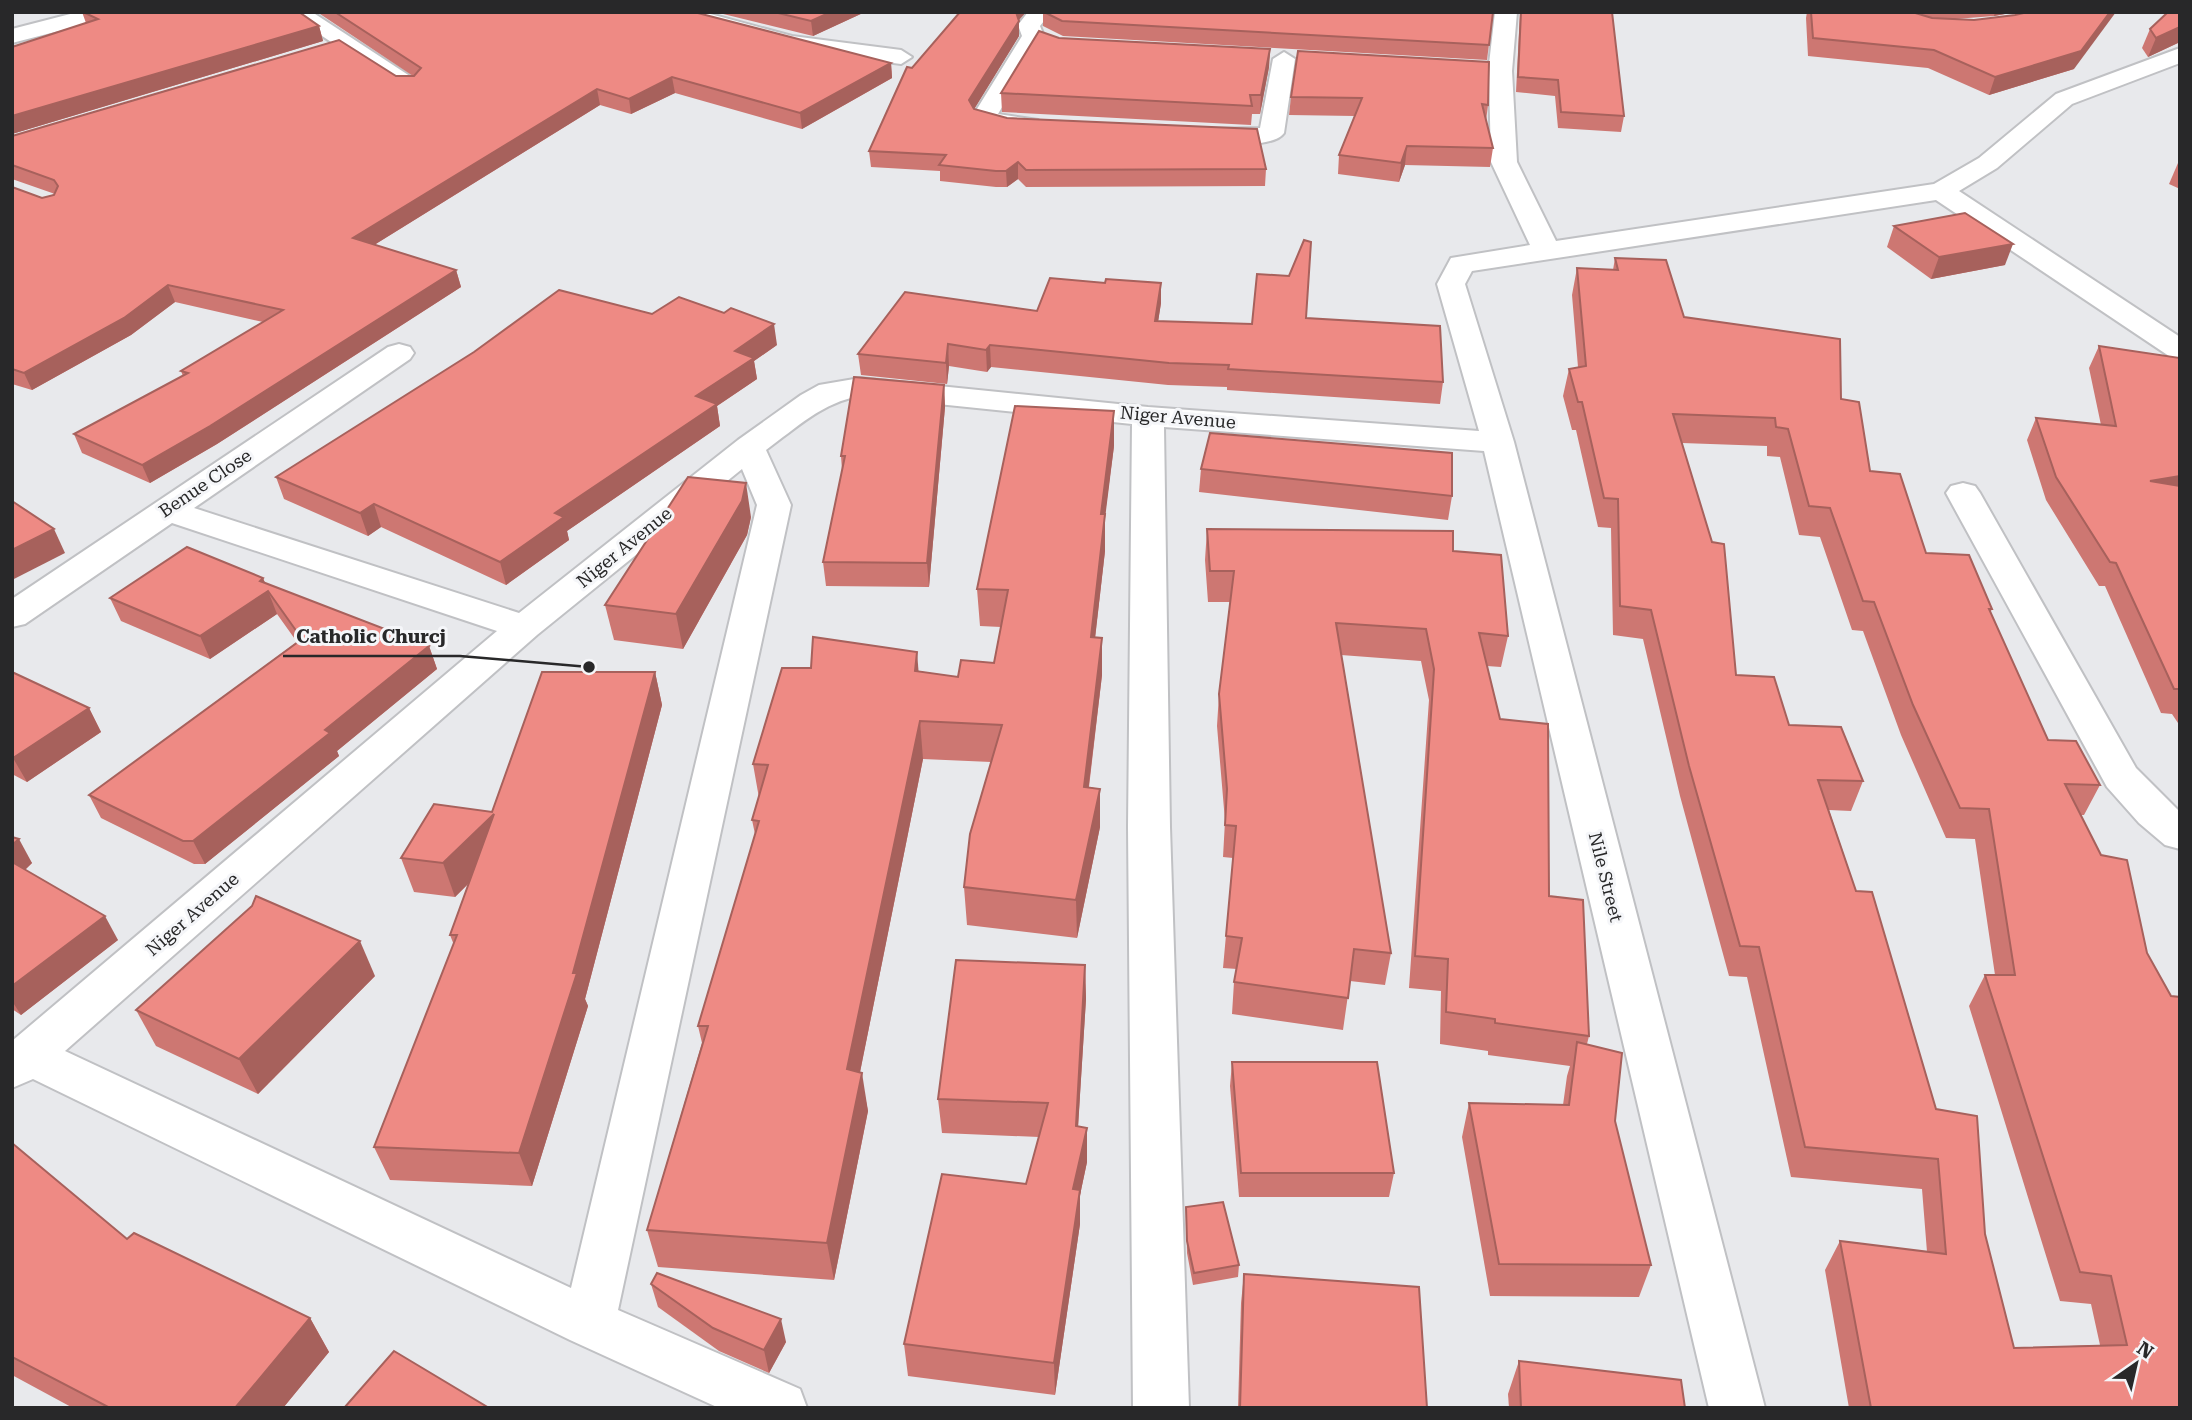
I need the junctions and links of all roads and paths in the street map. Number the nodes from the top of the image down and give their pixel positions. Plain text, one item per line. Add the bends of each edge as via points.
1 (105, 12) edge
2 (297, 12) edge
3 (682, 12) edge
4 (1040, 12) edge
5 (1506, 12) edge
6 (12, 36) edge
7 (347, 44) junction
8 (320, 52) edge
9 (2180, 55) edge
10 (901, 57) dead end
11 (1257, 58) edge
12 (1284, 59) junction
13 (1311, 61) edge
14 (1419, 66) edge
15 (1500, 71) junction
16 (410, 84) edge
17 (1049, 126) edge
18 (1184, 132) edge
19 (1941, 191) junction
20 (1546, 251) junction
21 (2180, 350) edge
22 (399, 353) dead end
23 (1148, 415) junction
24 (1498, 442) junction
25 (749, 447) junction
26 (1964, 493) dead end
27 (166, 510) junction
28 (12, 615) edge
29 (524, 627) junction
30 (2180, 834) edge
31 (20, 1062) edge
32 (589, 1324) junction
33 (780, 1408) edge
34 (1160, 1408) edge
35 (1737, 1408) edge

1 - 6 street
2 - 7 street
3 - 10 street via 792,43
4 - 17 street via 1029,25 1042,39 984,117 999,123
5 - 15 street
7 - 8 street
7 - 16 street
9 - 19 street via 2064,99 1988,163
11 - 12 street
12 - 13 street
12 - 18 street via 1269,135
14 - 15 street
15 - 20 street via 1504,162
19 - 20 street
19 - 21 street
20 - 24 street, Nile Street via 1461,264 1451,284
22 - 27 street, Benue Close
23 - 24 street, Niger Avenue
23 - 25 street, Niger Avenue via 860,387 831,392 812,402
23 - 34 street via 1149,827
24 - 35 street, Nile Street
25 - 29 street, Niger Avenue
25 - 32 street via 774,505
26 - 30 street via 2121,777 2153,813
27 - 28 street, Benue Close
27 - 29 street
29 - 31 street, Niger Avenue
31 - 32 street
32 - 33 street

